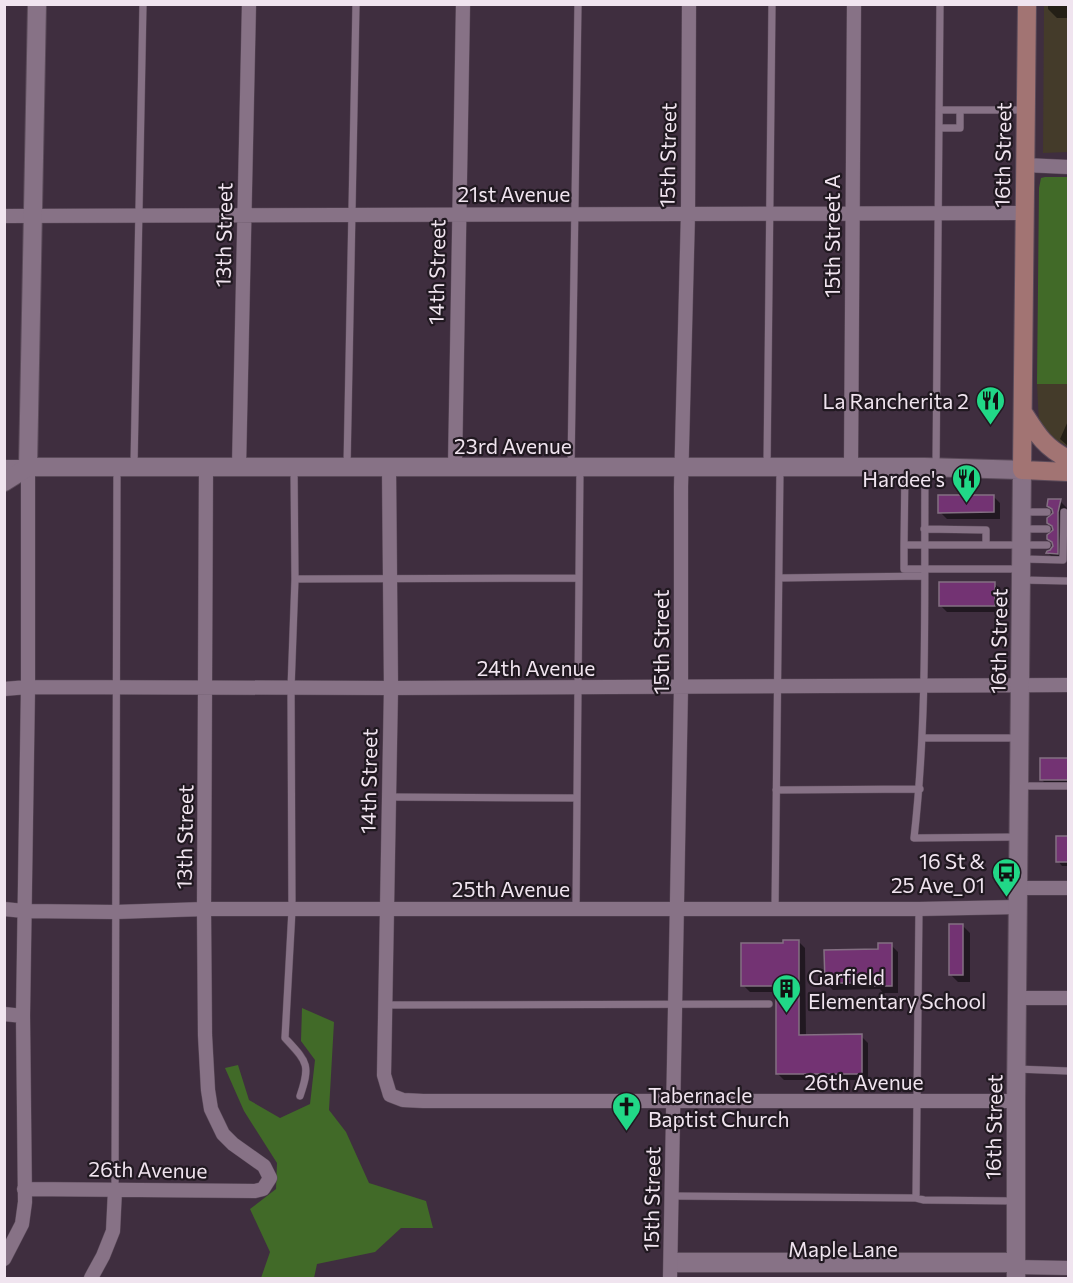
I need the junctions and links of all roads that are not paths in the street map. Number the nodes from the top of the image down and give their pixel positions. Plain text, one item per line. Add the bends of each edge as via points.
1 (37, 4) edge
2 (143, 4) edge
3 (249, 4) edge
4 (356, 4) edge
5 (463, 4) edge
6 (578, 4) edge
7 (689, 4) edge
8 (772, 4) edge
9 (854, 4) edge
10 (940, 4) edge
11 (1027, 4) edge
12 (939, 110) junction
13 (960, 110) junction
14 (1025, 110) junction
15 (939, 128) junction
16 (1024, 165) junction
17 (1068, 166) edge
18 (852, 212) junction
19 (576, 213) junction
20 (688, 213) junction
21 (769, 213) junction
22 (938, 213) junction
23 (1024, 213) junction
24 (458, 214) junction
25 (4, 216) edge
26 (33, 216) junction
27 (139, 216) junction
28 (244, 216) junction
29 (351, 216) junction
30 (1022, 412) junction
31 (1068, 459) edge
32 (4, 467) edge
33 (28, 467) junction
34 (125, 467) junction
35 (206, 467) junction
36 (239, 467) junction
37 (294, 467) junction
38 (347, 467) junction
39 (389, 467) junction
40 (455, 467) junction
41 (575, 467) junction
42 (682, 467) junction
43 (773, 467) junction
44 (851, 467) junction
45 (905, 467) junction
46 (930, 467) junction
47 (1022, 470) junction
48 (1068, 472) edge
49 (4, 482) edge
50 (1047, 512) dead end
51 (1064, 512) edge
52 (924, 529) junction
53 (1047, 529) dead end
54 (904, 545) junction
55 (986, 545) junction
56 (1047, 545) dead end
57 (924, 546) junction
58 (1021, 549) junction
59 (924, 572) junction
60 (579, 578) junction
61 (779, 578) junction
62 (295, 579) junction
63 (388, 579) junction
64 (1068, 581) edge
65 (1020, 685) junction
66 (1068, 685) edge
67 (924, 686) junction
68 (28, 687) junction
69 (116, 687) junction
70 (206, 687) junction
71 (578, 687) junction
72 (681, 687) junction
73 (778, 687) junction
74 (291, 688) junction
75 (391, 688) junction
76 (4, 689) edge
77 (922, 738) junction
78 (1019, 738) junction
79 (1019, 786) junction
80 (1068, 786) edge
81 (920, 789) junction
82 (776, 790) junction
83 (388, 797) junction
84 (577, 798) junction
85 (1018, 837) junction
86 (1019, 888) junction
87 (1068, 888) edge
88 (1018, 907) junction
89 (676, 908) junction
90 (4, 909) edge
91 (204, 909) junction
92 (386, 909) junction
93 (576, 909) junction
94 (775, 909) junction
95 (919, 909) junction
96 (292, 910) junction
97 (24, 911) junction
98 (115, 912) junction
99 (1018, 998) junction
100 (1068, 998) edge
101 (769, 1004) dead end
102 (385, 1005) junction
103 (675, 1005) junction
104 (4, 1014) edge
105 (22, 1016) junction
106 (1017, 1069) junction
107 (1068, 1071) edge
108 (390, 1095) joint
109 (300, 1096) dead end
110 (674, 1101) junction
111 (1016, 1101) junction
112 (918, 1102) junction
113 (268, 1183) joint
114 (24, 1189) junction
115 (115, 1190) junction
116 (672, 1196) junction
117 (916, 1198) junction
118 (1015, 1201) junction
119 (4, 1259) edge
120 (670, 1268) edge
121 (1016, 1268) edge
122 (1068, 1268) edge
123 (91, 1278) edge

1 - 26 street
2 - 27 lane
3 - 28 street, 13th Street
4 - 29 lane
5 - 24 street, 14th Street
6 - 19 lane
7 - 20 street, 15th Street
8 - 21 lane
9 - 18 street, 15th Street A
10 - 12 lane
11 - 14 main road, 16th Street
12 - 13 lane
12 - 15 lane
13 - 14 lane
13 - 15 lane via 960,128
14 - 16 main road, 16th Street
15 - 22 lane
16 - 17 street
16 - 23 main road, 16th Street
18 - 21 street, 21st Avenue
18 - 22 street, 21st Avenue
18 - 44 street, 15th Street A
19 - 20 street, 21st Avenue
19 - 24 street, 21st Avenue
19 - 41 lane
20 - 21 street, 21st Avenue
20 - 42 street, 15th Street
21 - 43 lane
22 - 23 street, 21st Avenue
22 - 46 lane
23 - 30 main road, 16th Street
24 - 29 street, 21st Avenue
24 - 40 street, 14th Street
25 - 26 street, 21st Avenue
26 - 27 street, 21st Avenue
26 - 33 street
27 - 28 street, 21st Avenue
27 - 34 lane
28 - 29 street, 21st Avenue
28 - 36 street, 13th Street
29 - 38 lane
30 - 31 main road via 1041,441
30 - 47 main road, 16th Street
32 - 33 street, 23rd Avenue
33 - 34 street, 23rd Avenue
33 - 49 street
33 - 68 street
34 - 35 street, 23rd Avenue
34 - 69 lane
35 - 36 street, 23rd Avenue
35 - 70 street, 13th Street
36 - 37 street, 23rd Avenue
37 - 38 street, 23rd Avenue
37 - 62 lane
38 - 39 street, 23rd Avenue
39 - 40 street, 23rd Avenue
39 - 63 street, 14th Street
40 - 41 street, 23rd Avenue
41 - 42 street, 23rd Avenue
41 - 60 lane
42 - 43 street, 23rd Avenue
42 - 72 street, 15th Street
43 - 44 street, 23rd Avenue
43 - 61 lane
44 - 45 street, 23rd Avenue
45 - 46 street, 23rd Avenue
45 - 54 lane
46 - 47 street, 23rd Avenue
46 - 52 lane
47 - 48 main road
47 - 58 street, 16th Street
50 - 58 lane
51 - 58 lane via 1063,560
52 - 55 lane via 986,530
52 - 57 lane
53 - 58 lane
54 - 57 lane
54 - 59 lane via 904,569
55 - 57 lane
55 - 58 lane
56 - 58 lane
57 - 59 lane
58 - 59 lane
58 - 64 lane
58 - 65 street, 16th Street
59 - 61 lane
59 - 67 lane
60 - 63 lane
60 - 71 lane
61 - 73 lane
62 - 63 lane
62 - 74 lane
63 - 75 street, 14th Street
65 - 66 street, 24th Avenue
65 - 67 street, 24th Avenue
65 - 78 street, 16th Street
67 - 73 street, 24th Avenue
67 - 77 lane
68 - 69 street, 24th Avenue
68 - 76 street, 24th Avenue
68 - 97 street
69 - 70 street, 24th Avenue
69 - 98 lane
70 - 74 street, 24th Avenue
70 - 91 street, 13th Street
71 - 72 street, 24th Avenue
71 - 75 street, 24th Avenue
71 - 84 lane
72 - 73 street, 24th Avenue
72 - 89 street, 15th Street
73 - 82 lane
74 - 75 street, 24th Avenue
74 - 96 lane
75 - 83 street, 14th Street
77 - 78 lane
77 - 81 lane
78 - 79 street, 16th Street
79 - 80 lane
79 - 85 street, 16th Street
81 - 82 lane
81 - 85 lane via 914,838
82 - 94 lane
83 - 84 lane
83 - 92 street, 14th Street
84 - 93 lane
85 - 86 street, 16th Street
86 - 87 street
86 - 88 street, 16th Street
88 - 95 street, 25th Avenue
88 - 99 street, 16th Street
89 - 93 street, 25th Avenue
89 - 94 street, 25th Avenue
89 - 103 street, 15th Street
90 - 97 street, 25th Avenue
91 - 96 street, 25th Avenue
91 - 98 street, 25th Avenue
91 - 113 street, 13th Street via 205,1035 211,1109 223,1134 264,1166 270,1178
92 - 93 street, 25th Avenue
92 - 96 street, 25th Avenue
92 - 102 street, 14th Street
94 - 95 street, 25th Avenue
95 - 112 lane
96 - 109 lane via 285,1038 304,1060 306,1077
97 - 98 street, 25th Avenue
97 - 105 street
98 - 115 lane
99 - 100 street
99 - 106 street, 16th Street
101 - 103 lane
102 - 103 lane
102 - 108 street, 14th Street via 384,1075
103 - 110 street, 15th Street
104 - 105 street
105 - 114 street
106 - 107 lane
106 - 111 street, 16th Street
108 - 110 street, 26th Avenue via 423,1101
110 - 112 street, 26th Avenue
110 - 116 street, 15th Street
111 - 112 street, 26th Avenue
111 - 118 street, 16th Street
112 - 117 lane
113 - 115 street, 26th Avenue via 255,1191
114 - 115 street, 26th Avenue
114 - 119 street via 22,1224
115 - 123 street via 113,1231
116 - 117 lane
116 - 120 street, 15th Street
117 - 118 lane
118 - 121 street, 16th Street
120 - 121 street, Maple Lane
121 - 122 street

